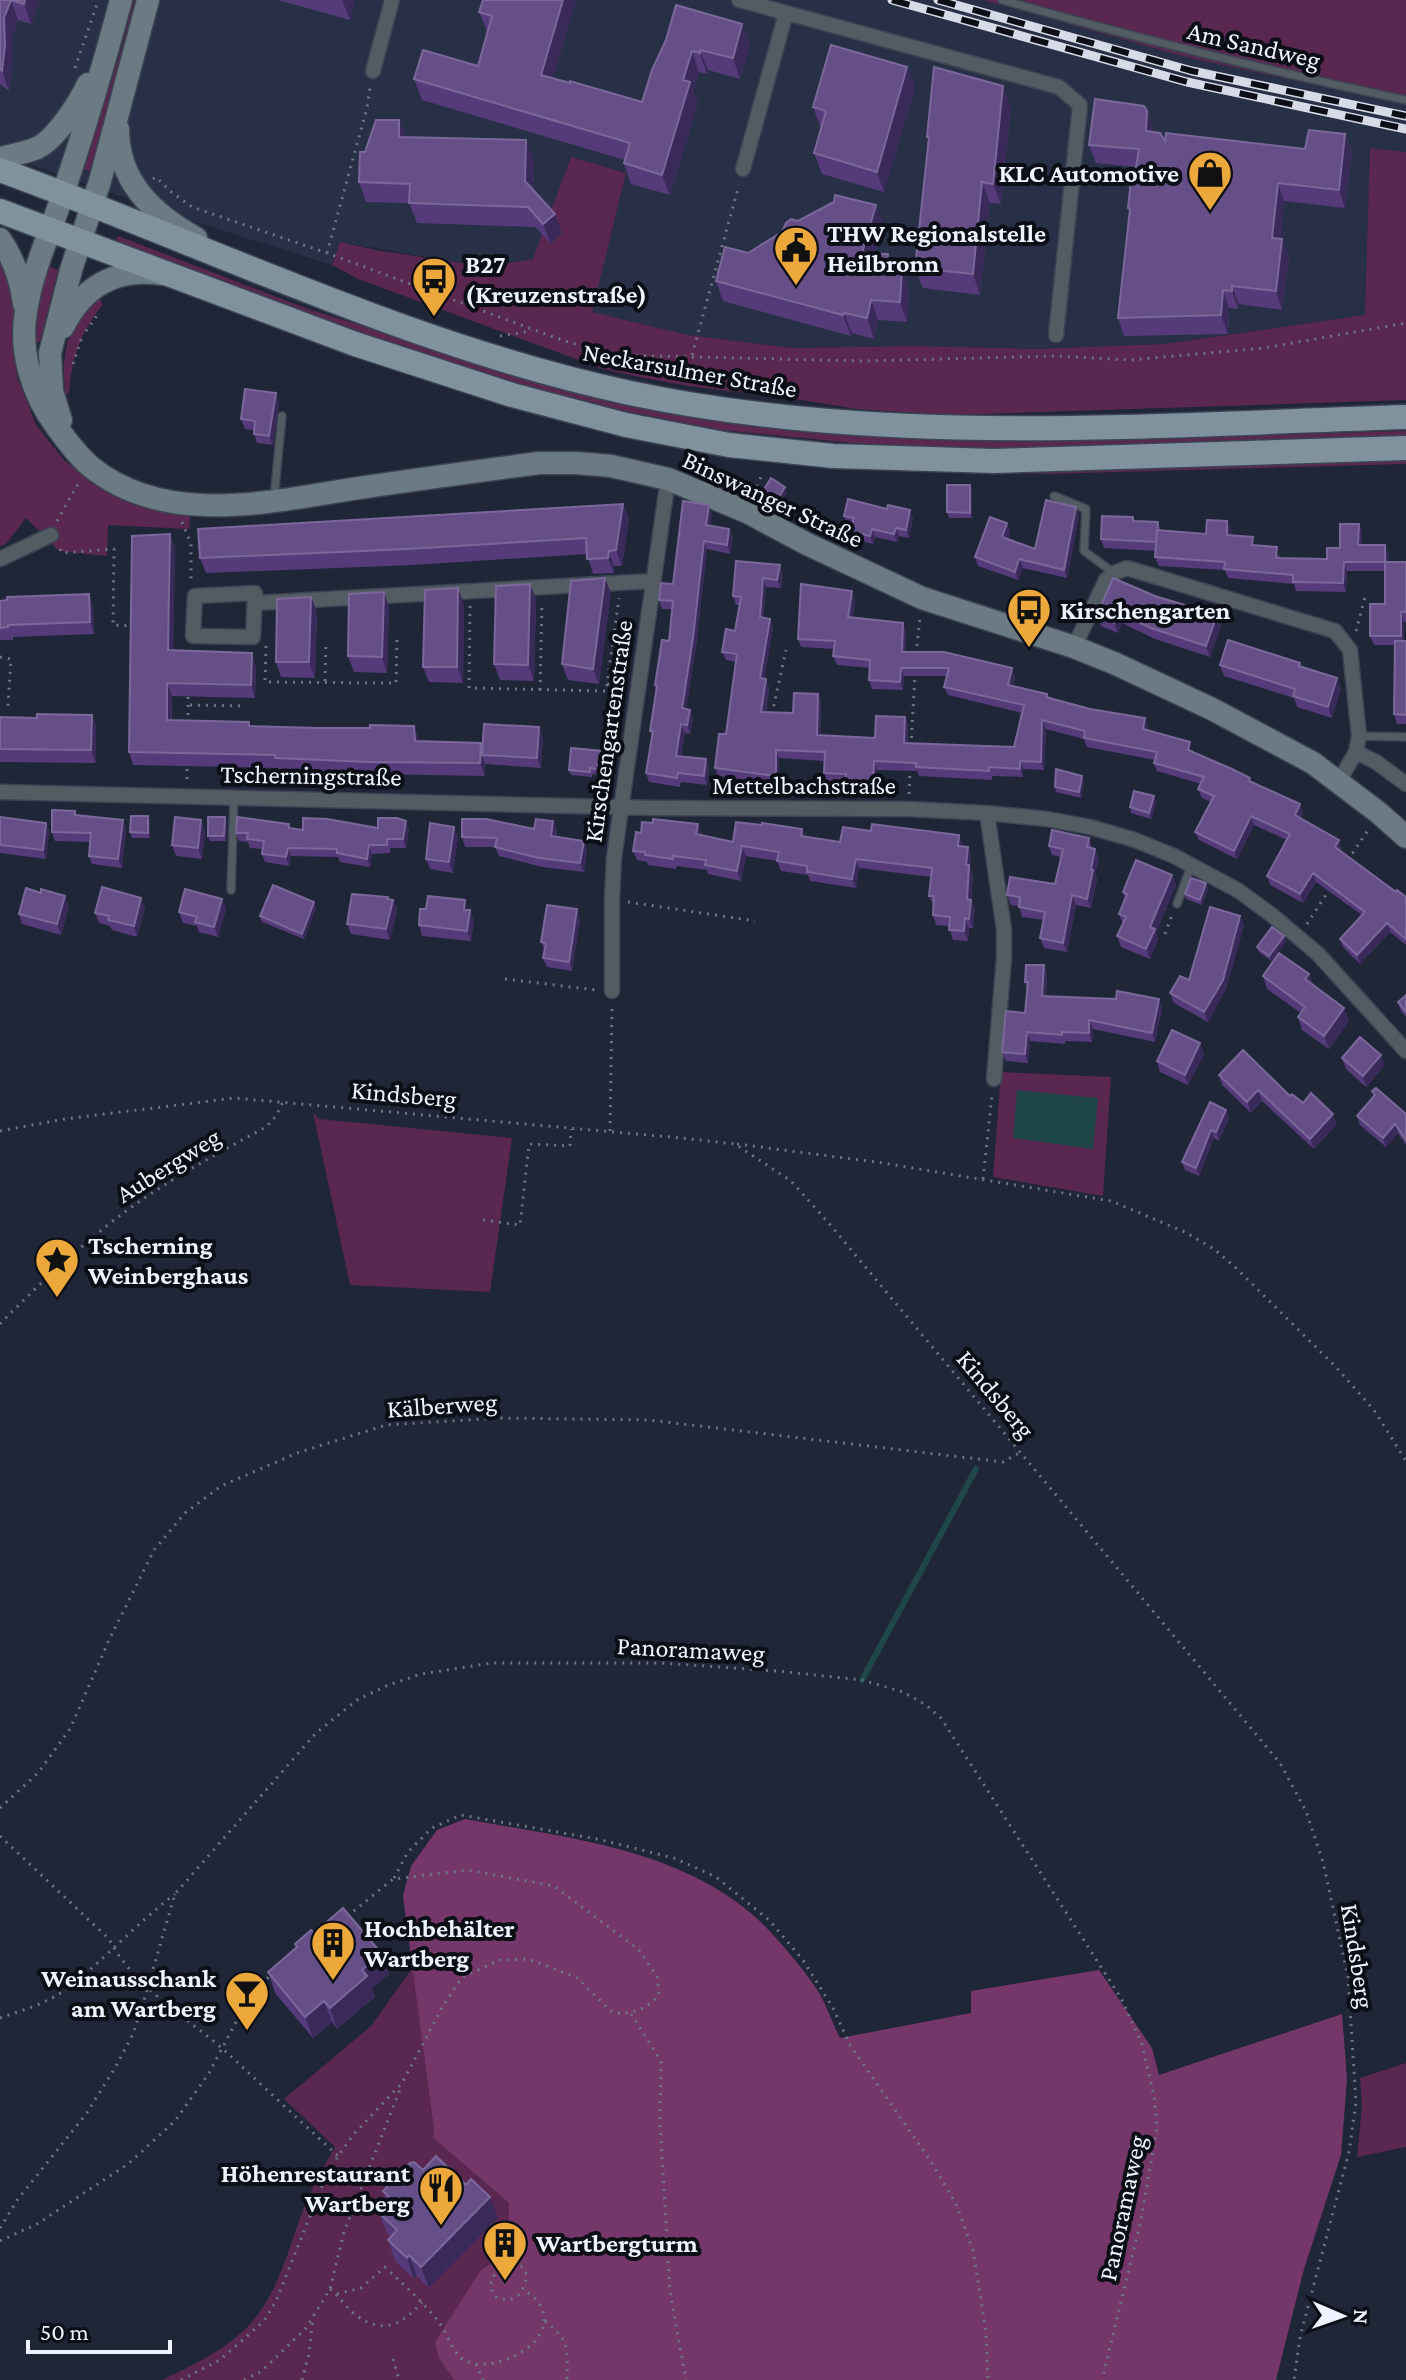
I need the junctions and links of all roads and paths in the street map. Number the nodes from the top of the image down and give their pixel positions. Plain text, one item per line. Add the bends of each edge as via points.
1 (98, 0) edge
2 (121, 0) edge
3 (148, 0) edge
4 (392, 0) edge
5 (739, 0) edge
6 (1002, 0) edge
7 (786, 13) junction
8 (114, 29) junction
9 (74, 71) dead end
10 (373, 71) joint
11 (1406, 100) edge
12 (118, 115) junction
13 (0, 158) edge
14 (743, 169) joint
15 (0, 170) edge
16 (135, 187) junction
17 (63, 195) junction
18 (93, 206) junction
19 (0, 211) edge
20 (50, 229) junction
21 (0, 239) edge
22 (80, 242) junction
23 (327, 253) junction
24 (239, 262) junction
25 (178, 276) junction
26 (25, 313) junction
27 (1406, 323) edge
28 (1056, 335) dead end
29 (50, 353) junction
30 (692, 357) junction
31 (282, 416) dead end
32 (1406, 417) edge
33 (71, 447) junction
34 (1406, 448) edge
35 (89, 465) junction
36 (765, 468) dead end
37 (668, 479) junction
38 (1054, 496) dead end
39 (273, 501) junction
40 (747, 512) junction
41 (182, 522) dead end
42 (51, 535) junction
43 (0, 559) edge
44 (191, 567) dead end
45 (1114, 573) junction
46 (653, 581) junction
47 (1366, 593) dead end
48 (922, 598) junction
49 (619, 600) dead end
50 (542, 601) dead end
51 (255, 603) junction
52 (470, 603) dead end
53 (140, 626) edge
54 (397, 636) dead end
55 (326, 641) dead end
56 (266, 647) dead end
57 (1074, 647) junction
58 (786, 650) dead end
59 (1350, 650) junction
60 (0, 657) edge
61 (916, 659) edge
62 (915, 671) edge
63 (325, 683) junction
64 (540, 690) junction
65 (188, 695) edge
66 (188, 705) junction
67 (8, 706) dead end
68 (246, 706) dead end
69 (188, 725) edge
70 (769, 726) edge
71 (1359, 736) junction
72 (1406, 737) edge
73 (187, 752) edge
74 (911, 752) edge
75 (1356, 752) junction
76 (187, 766) edge
77 (910, 767) edge
78 (1339, 781) junction
79 (1406, 784) edge
80 (0, 792) edge
81 (234, 797) junction
82 (621, 806) junction
83 (908, 809) junction
84 (987, 813) junction
85 (1379, 813) junction
86 (1406, 837) edge
87 (1347, 862) edge
88 (1191, 864) junction
89 (1331, 887) edge
90 (231, 890) dead end
91 (612, 899) junction
92 (1177, 904) joint
93 (755, 921) dead end
94 (1165, 934) dead end
95 (1298, 937) junction
96 (505, 979) dead end
97 (612, 991) junction
98 (1406, 1051) edge
99 (994, 1079) joint
100 (283, 1102) junction
101 (571, 1127) junction
102 (0, 1131) edge
103 (610, 1131) junction
104 (735, 1144) junction
105 (983, 1179) junction
106 (483, 1220) dead end
107 (0, 1324) edge
108 (1021, 1452) junction
109 (1406, 1461) edge
110 (0, 1808) edge
111 (0, 1836) edge
112 (393, 1879) junction
113 (175, 1894) junction
114 (340, 1921) edge
115 (113, 1947) junction
116 (272, 1975) edge
117 (148, 1987) junction
118 (631, 2014) junction
119 (0, 2018) edge
120 (222, 2049) junction
121 (402, 2083) junction
122 (338, 2156) junction
123 (0, 2228) edge
124 (0, 2241) edge
125 (499, 2276) dead end
126 (492, 2280) junction
127 (330, 2289) junction
128 (524, 2290) junction
129 (337, 2294) junction
130 (422, 2302) junction
131 (314, 2313) junction
132 (545, 2321) junction
133 (393, 2359) dead end
134 (476, 2364) junction
135 (181, 2380) edge
136 (244, 2380) edge
137 (302, 2380) edge
138 (399, 2380) edge
139 (483, 2380) edge
140 (567, 2380) edge
141 (686, 2380) edge
142 (988, 2380) edge
143 (1102, 2380) edge
144 (1294, 2380) edge

1 - 9 path
2 - 8 main road
3 - 12 main road, Binswanger Straße
4 - 10 street
5 - 7 street
6 - 11 lane, Am Sandweg
7 - 14 street
7 - 28 street via 1059,87 1080,105
8 - 13 main road via 82,98 55,132 40,147
8 - 17 main road, Binswanger Straße
10 - 23 path
12 - 16 main road via 120,150
12 - 18 main road, Binswanger Straße
14 - 30 path
15 - 17 main road, Neckarsulmer Straße
16 - 23 path via 156,177 192,207
16 - 24 main road via 173,225
17 - 18 main road, Neckarsulmer Straße
17 - 20 main road, Binswanger Straße
18 - 22 main road, Binswanger Straße
18 - 24 main road, Neckarsulmer Straße
19 - 20 main road
20 - 22 main road
20 - 26 main road, Binswanger Straße
21 - 26 main road via 18,273
22 - 25 main road
22 - 29 main road, Binswanger Straße
23 - 30 path via 610,355
24 - 32 main road, Neckarsulmer Straße via 366,314 520,365 757,415 981,429
25 - 29 main road via 130,274 96,285 82,297
25 - 34 main road via 355,344 512,395 729,445 833,456 994,461
26 - 33 main road, Binswanger Straße via 28,370 48,415
27 - 30 path via 1264,348 1131,360
29 - 33 main road, Binswanger Straße via 52,391
31 - 39 lane
33 - 35 main road, Binswanger Straße
35 - 39 main road, Binswanger Straße via 120,485 160,498 216,506
35 - 42 path
36 - 40 path
37 - 39 main road, Binswanger Straße via 611,466 539,463
37 - 40 main road, Binswanger Straße
37 - 46 street, Kirschengartenstraße
38 - 45 lane via 1086,509 1084,551
40 - 48 main road, Binswanger Straße
41 - 44 path via 191,544
42 - 43 street
42 - 53 path via 62,553 114,549 113,625
45 - 57 street
45 - 59 street via 1127,568 1335,631
46 - 51 street
46 - 82 street, Kirschengartenstraße
47 - 59 path
48 - 57 main road, Binswanger Straße
48 - 61 path
49 - 64 path via 606,691
50 - 64 path
51 - 51 street via 253,637 193,636 195,596 255,593
52 - 64 path via 469,688
54 - 63 path via 396,683
55 - 63 path
56 - 63 path via 265,682
57 - 78 main road, Binswanger Straße via 1212,709
58 - 70 path
59 - 71 street
60 - 67 path via 11,659
62 - 74 path
65 - 66 path
66 - 68 path
66 - 69 path
71 - 72 lane
71 - 75 street
73 - 76 path
75 - 78 street
75 - 79 street
77 - 83 path
78 - 85 main road, Binswanger Straße
80 - 81 street, Tscherningstraße
81 - 82 street, Tscherningstraße
81 - 90 lane
82 - 83 street, Mettelbachstraße
82 - 91 street, Kirschengartenstraße
83 - 84 street, Mettelbachstraße
84 - 88 street, Mettelbachstraße via 1090,827
84 - 99 street via 1004,930
85 - 86 main road, Binswanger Straße
85 - 87 path
88 - 92 lane
88 - 95 street, Mettelbachstraße via 1239,891
89 - 95 path
91 - 93 path
91 - 97 street, Kirschengartenstraße
92 - 94 path
95 - 98 street, Mettelbachstraße
96 - 97 path
97 - 103 path
99 - 105 path
100 - 101 path, Kindsberg
100 - 102 path, Kindsberg via 234,1098
100 - 107 path, Aubergweg via 266,1127 163,1186 105,1227
101 - 103 path, Kindsberg
101 - 106 path via 570,1146 529,1144 520,1225
103 - 104 path, Kindsberg
104 - 105 path
104 - 108 path, Kindsberg via 791,1181
105 - 109 path via 1111,1201 1214,1249 1335,1366 1374,1410
108 - 110 path, Kälberweg via 1003,1462 649,1420 499,1418 386,1425 297,1453 221,1486 185,1513 154,1550 70,1729 38,1773
108 - 144 path, Kindsberg via 1280,1763 1306,1811 1323,1862 1348,1977 1356,2102 1349,2152 1300,2337
111 - 115 path
112 - 114 path
112 - 118 path via 468,1870 554,1886 638,1949 657,1976 659,1995 650,2006
112 - 142 path via 408,1852 432,1828 461,1815 674,1858 716,1877 769,1920 803,1960 850,2045 956,2204 973,2250
113 - 115 path
113 - 117 path, Panoramaweg
113 - 143 path, Panoramaweg via 316,1733 357,1700 421,1674 492,1663 661,1663 862,1680 903,1692 941,1718 1121,1998 1142,2044 1157,2128
115 - 117 path
115 - 119 path via 66,1989
116 - 120 path via 252,1992
117 - 120 path
117 - 123 path, Panoramaweg via 115,2068
118 - 121 path via 613,2013 576,1977 528,1959 500,1960 462,1977
118 - 141 path via 661,2061 670,2292
120 - 122 path
120 - 124 path via 175,2121 128,2164 37,2224
121 - 122 path
121 - 127 path via 344,2232
122 - 135 path via 264,2321 220,2360
125 - 126 path
126 - 128 path via 491,2290 500,2300
126 - 128 path via 499,2269 521,2266 527,2275
127 - 129 path
127 - 131 path
128 - 132 path via 539,2302
129 - 130 path via 358,2317 382,2326 404,2321
129 - 130 path via 361,2288 385,2267
130 - 134 path via 461,2357
131 - 136 path via 281,2354
131 - 137 path
132 - 134 path via 539,2340 519,2354
132 - 140 path via 567,2346
133 - 138 path
134 - 139 path

